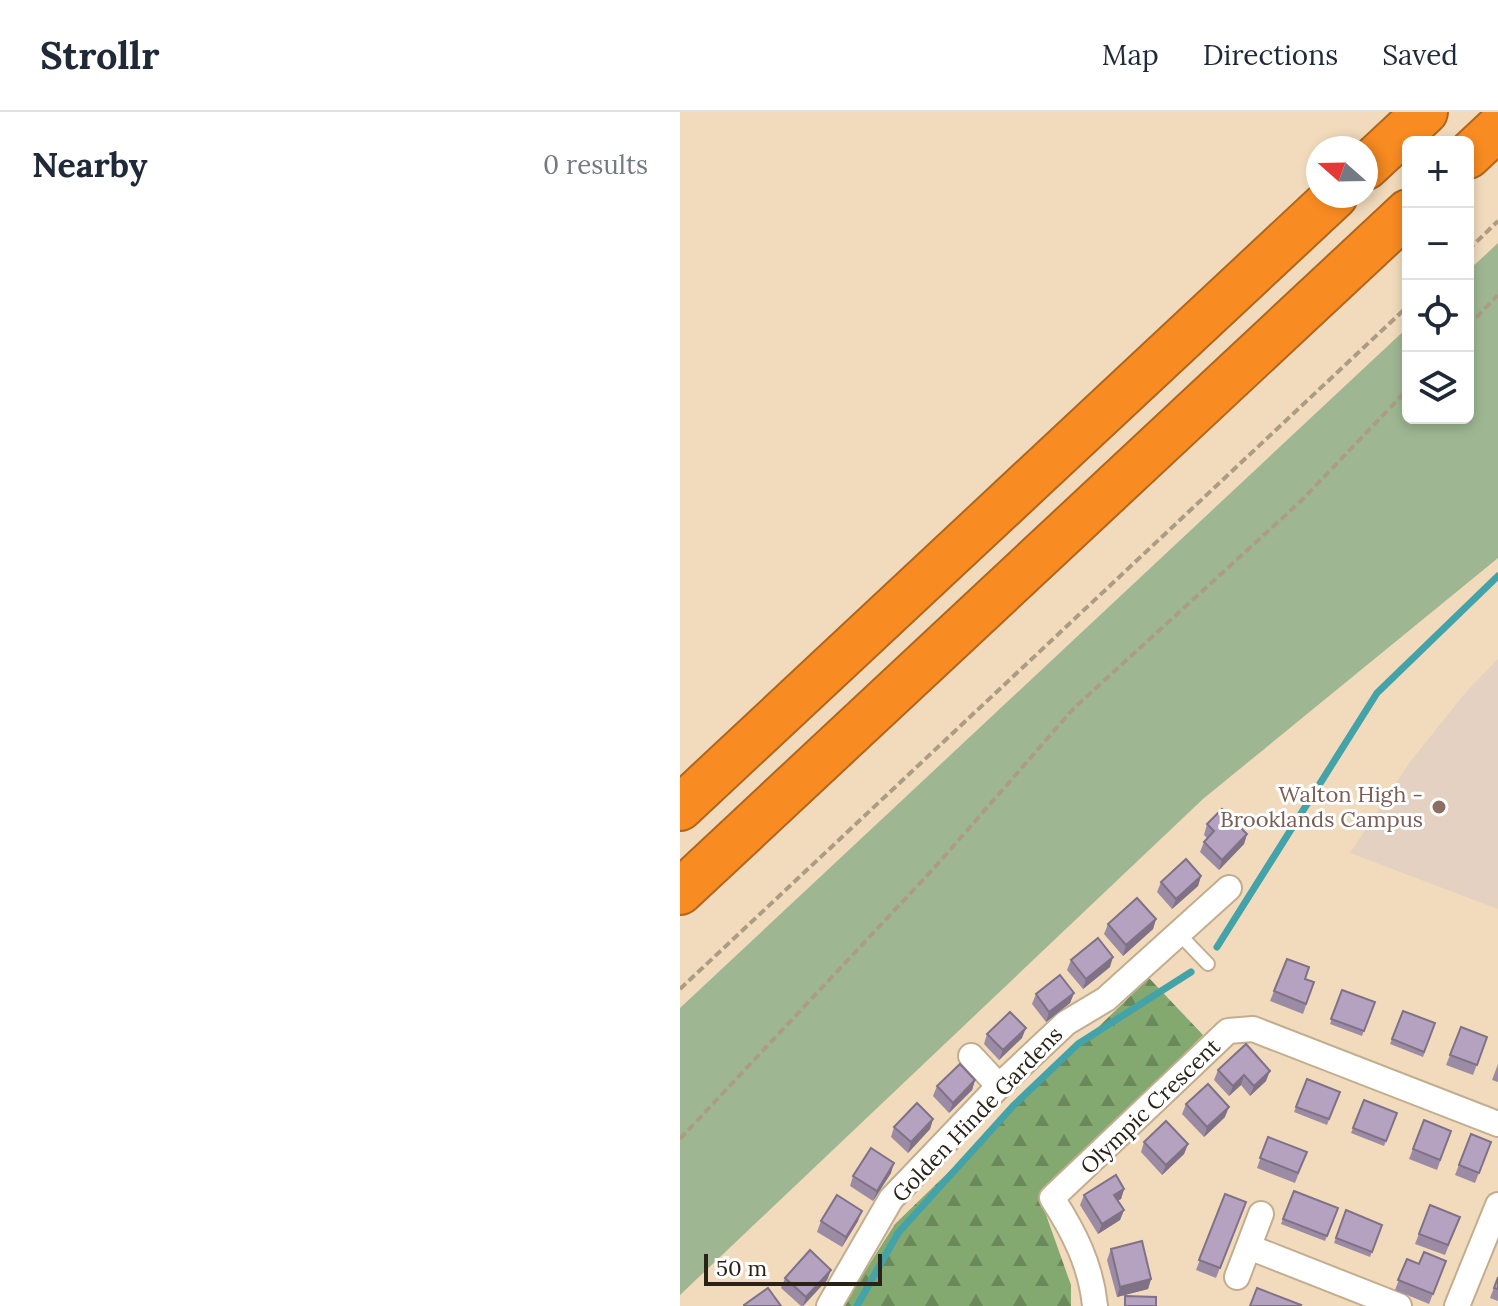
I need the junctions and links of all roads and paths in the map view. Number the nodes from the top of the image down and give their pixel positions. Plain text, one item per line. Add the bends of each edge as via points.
1 (1425, 112) edge
2 (1498, 128) edge
3 (1474, 150) edge
4 (1378, 156) edge
5 (1322, 208) edge
6 (1402, 218) edge
7 (1498, 221) edge
8 (1474, 244) edge
9 (1498, 295) edge
10 (1402, 312) edge
11 (1474, 320) edge
12 (1402, 395) edge
13 (680, 808) edge
14 (1229, 888) dead end
15 (680, 892) edge
16 (1179, 934) junction
17 (1208, 964) dead end
18 (680, 989) edge
19 (971, 1056) dead end
20 (999, 1086) junction
21 (1498, 1124) edge
22 (680, 1139) edge
23 (1498, 1205) edge
24 (1261, 1214) dead end
25 (1249, 1247) junction
26 (1237, 1277) dead end
27 (829, 1306) edge
28 (1095, 1306) edge
29 (1399, 1306) edge
30 (1457, 1306) edge

1 - 4 highway
2 - 3 highway
5 - 13 highway
6 - 15 highway
7 - 8 path
9 - 11 path
10 - 18 path
12 - 22 path via 1290,512 1074,708 935,867
14 - 16 street, Golden Hinde Gardens
16 - 17 lane
16 - 20 street, Golden Hinde Gardens via 1106,999 1066,1023
19 - 20 street
20 - 27 street, Golden Hinde Gardens via 891,1199
21 - 28 street, Olympic Crescent via 1253,1029 1228,1031 1052,1198 1077,1237
23 - 30 street
24 - 25 street
25 - 26 street
25 - 29 street

